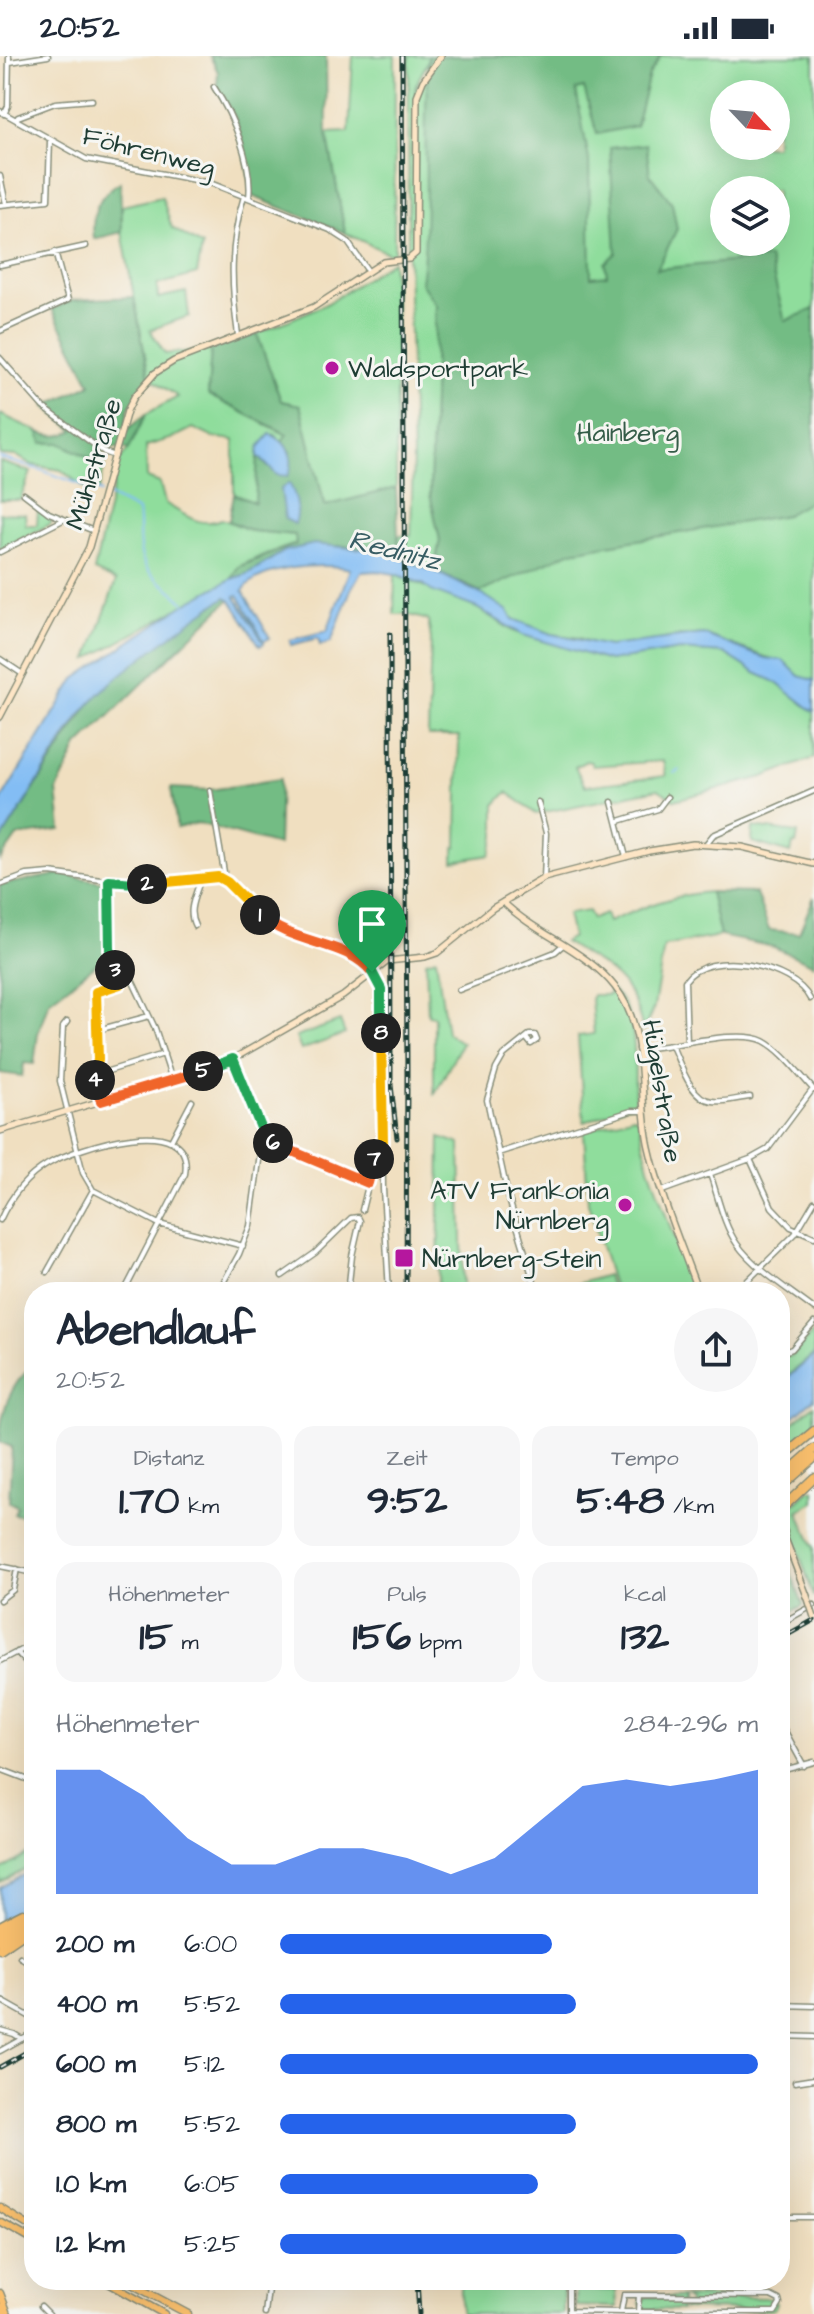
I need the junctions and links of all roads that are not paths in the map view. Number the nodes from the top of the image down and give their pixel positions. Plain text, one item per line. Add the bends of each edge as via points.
1 (48, 56) edge
2 (441, 56) edge
3 (10, 59) edge
4 (214, 87) dead end
5 (92, 100) dead end
6 (2, 113) edge
7 (16, 120) junction
8 (50, 141) junction
9 (0, 176) edge
10 (246, 197) junction
11 (3, 204) edge
12 (86, 246) dead end
13 (55, 252) junction
14 (0, 265) edge
15 (368, 271) junction
16 (0, 331) edge
17 (238, 335) junction
18 (0, 358) edge
19 (115, 456) junction
20 (24, 494) dead end
21 (63, 520) junction
22 (94, 531) junction
23 (0, 552) edge
24 (0, 659) edge
25 (21, 673) junction
26 (0, 717) edge
27 (210, 790) dead end
28 (814, 791) edge
29 (667, 797) dead end
30 (538, 802) dead end
31 (612, 802) dead end
32 (619, 821) junction
33 (706, 844) junction
34 (626, 857) junction
35 (814, 864) edge
36 (201, 877) junction
37 (544, 878) junction
38 (223, 879) junction
39 (109, 881) junction
40 (0, 885) edge
41 (503, 902) junction
42 (195, 926) dead end
43 (563, 945) junction
44 (372, 972) junction
45 (120, 984) junction
46 (459, 990) dead end
47 (810, 999) dead end
48 (149, 1016) junction
49 (67, 1022) dead end
50 (98, 1030) junction
51 (527, 1039) dead end
52 (687, 1043) junction
53 (672, 1046) junction
54 (638, 1049) junction
55 (164, 1054) junction
56 (233, 1059) junction
57 (95, 1075) junction
58 (172, 1080) junction
59 (814, 1088) edge
60 (750, 1097) dead end
61 (101, 1101) junction
62 (192, 1101) dead end
63 (643, 1111) junction
64 (68, 1112) junction
65 (0, 1131) edge
66 (171, 1141) junction
67 (383, 1142) junction
68 (261, 1146) dead end
69 (78, 1152) junction
70 (498, 1153) junction
71 (750, 1159) junction
72 (710, 1174) junction
73 (368, 1183) junction
74 (93, 1190) junction
75 (662, 1191) junction
76 (814, 1202) edge
77 (362, 1210) dead end
78 (2, 1211) edge
79 (0, 1220) edge
80 (159, 1224) junction
81 (798, 1230) junction
82 (814, 1237) edge
83 (243, 1246) junction
84 (761, 1268) junction
85 (47, 1272) dead end
86 (282, 1276) dead end
87 (129, 1282) edge
88 (223, 1282) edge
89 (349, 1282) edge
90 (389, 1282) edge
91 (534, 1282) edge
92 (694, 1282) edge
93 (746, 1282) edge
94 (779, 1282) edge
95 (790, 1290) edge
96 (814, 1309) edge
97 (814, 1323) edge
98 (790, 1350) edge
99 (814, 1431) edge
100 (814, 1449) edge
101 (790, 1451) edge
102 (814, 1458) edge
103 (790, 1470) edge
104 (790, 1479) edge
105 (813, 1481) edge
106 (790, 1501) edge
107 (790, 1552) edge
108 (0, 1566) edge
109 (17, 1569) junction
110 (24, 1571) edge
111 (0, 1600) edge
112 (814, 1605) edge
113 (814, 1617) edge
114 (790, 1618) edge
115 (24, 1648) edge
116 (16, 1652) junction
117 (0, 1661) edge
118 (24, 1661) edge
119 (790, 1740) edge
120 (814, 1762) edge
121 (804, 1766) junction
122 (0, 1769) edge
123 (790, 1769) edge
124 (24, 1778) edge
125 (24, 1915) edge
126 (24, 1918) edge
127 (0, 1926) edge
128 (24, 1928) edge
129 (24, 1931) edge
130 (0, 1934) edge
131 (0, 1941) edge
132 (0, 1949) edge
133 (20, 1957) dead end
134 (24, 1959) edge
135 (2, 2001) edge
136 (790, 2005) edge
137 (814, 2006) edge
138 (24, 2013) edge
139 (0, 2030) edge
140 (790, 2036) edge
141 (814, 2037) edge
142 (22, 2039) joint
143 (0, 2051) edge
144 (814, 2079) edge
145 (795, 2082) dead end
146 (0, 2208) edge
147 (790, 2217) edge
148 (814, 2217) edge
149 (0, 2222) edge
150 (24, 2223) edge
151 (24, 2230) edge
152 (18, 2232) junction
153 (24, 2235) edge
154 (121, 2290) edge
155 (143, 2290) edge
156 (268, 2290) edge
157 (569, 2290) edge
158 (0, 2293) edge
159 (639, 2295) junction
160 (41, 2306) dead end
161 (0, 2307) edge
162 (569, 2312) edge
163 (621, 2312) junction
164 (638, 2312) junction
165 (690, 2313) edge
166 (5, 2314) edge
167 (49, 2314) edge
168 (164, 2314) edge
169 (188, 2314) edge
170 (265, 2314) edge

1 - 3 street
2 - 15 street, Mühlstraße via 417,96 417,251 409,259 387,260
3 - 6 street via 8,106
4 - 10 street via 239,135 250,189
5 - 7 street via 45,105
6 - 7 street, Föhrenweg
7 - 8 street, Föhrenweg
8 - 10 street, Föhrenweg via 98,162 210,183
8 - 11 street via 48,200
9 - 11 street
10 - 15 street, Föhrenweg via 341,237
10 - 17 street via 232,255
12 - 13 street
13 - 14 street
13 - 16 street via 68,300
15 - 17 street, Mühlstraße via 314,307
17 - 19 street, Mühlstraße via 155,373 134,397
18 - 19 street via 43,407
19 - 22 street, Mühlstraße
20 - 21 street
21 - 22 street
21 - 23 street
22 - 25 street, Mühlstraße
24 - 25 street
25 - 26 street, Mühlstraße
27 - 38 street
28 - 33 street via 713,835
29 - 32 street via 658,809
30 - 37 street via 546,833
31 - 32 street
32 - 34 street
33 - 34 street
33 - 35 street
34 - 37 street
36 - 38 street
36 - 39 street via 171,883
36 - 42 street via 191,908
37 - 41 street
38 - 44 street via 269,923 350,955
39 - 40 street via 60,873 34,874
39 - 45 street via 110,950
41 - 43 street, Hügelstraße
41 - 44 street via 437,953 391,960
43 - 46 street
43 - 54 street, Hügelstraße via 598,969 618,991 631,1015
44 - 56 street via 343,996
44 - 67 street via 381,989
45 - 48 street via 132,980
45 - 50 street via 96,992
47 - 52 street via 801,987 770,970 715,965 685,981
48 - 50 street
48 - 55 street
49 - 64 street via 59,1073
50 - 57 street
51 - 70 street via 504,1055 490,1084 487,1106
52 - 53 street
52 - 59 street via 760,1039
53 - 54 street
53 - 60 street via 703,1098
54 - 63 street, Hügelstraße
55 - 57 street
55 - 58 street
56 - 58 street
56 - 73 street via 266,1140
57 - 61 street
58 - 61 street
59 - 71 street via 768,1149
61 - 64 street
62 - 66 street
63 - 70 street
63 - 75 street, Hügelstraße
64 - 65 street
64 - 69 street
66 - 69 street via 144,1135
66 - 80 street via 187,1166
67 - 73 street
67 - 90 street
68 - 83 street
69 - 74 street
69 - 78 street via 37,1172
70 - 91 street
71 - 72 street
71 - 81 street via 768,1202
72 - 75 street
72 - 84 street via 735,1240
73 - 77 street
74 - 80 street
74 - 85 street
75 - 92 street, Hügelstraße
76 - 81 street
78 - 79 street
80 - 83 street
80 - 87 street
81 - 82 street
81 - 84 street
83 - 88 street
84 - 93 street
84 - 94 street
86 - 89 street via 351,1218 359,1217
95 - 96 street
97 - 98 street
99 - 101 highway
100 - 103 highway
102 - 104 highway
105 - 106 highway
107 - 113 street, bridge
108 - 109 street
109 - 110 street
109 - 111 street via 13,1590
112 - 114 street
115 - 116 street
116 - 117 street
116 - 118 street
119 - 121 street
120 - 121 street
121 - 123 street
122 - 124 street
125 - 127 highway
126 - 130 highway
128 - 131 highway
129 - 132 highway
133 - 134 street
135 - 138 street
136 - 137 street
139 - 142 street
140 - 141 street
142 - 143 street
144 - 145 street
146 - 150 main road
147 - 148 street
149 - 152 main road
151 - 152 main road
152 - 153 main road
154 - 168 main road
155 - 169 main road
156 - 170 street
157 - 162 street
158 - 166 main road
159 - 163 street via 624,2295
159 - 164 street
159 - 165 street via 771,2296 780,2304 775,2312
160 - 167 street
161 - 166 main road
162 - 163 street
163 - 164 street
164 - 165 street

